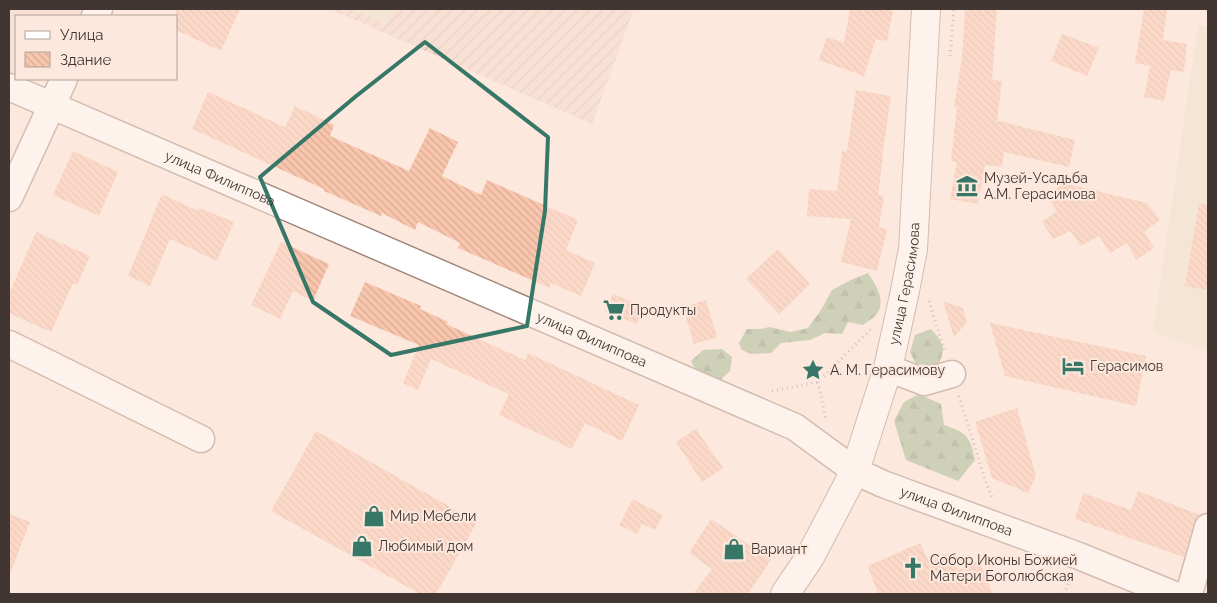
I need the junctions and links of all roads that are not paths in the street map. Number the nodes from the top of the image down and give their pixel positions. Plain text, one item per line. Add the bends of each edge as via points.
1 (926, 9) edge
2 (64, 80) edge
3 (9, 87) edge
4 (51, 105) junction
5 (9, 198) edge
6 (9, 344) edge
7 (888, 368) junction
8 (952, 374) road end
9 (201, 439) dead end
10 (855, 471) junction
11 (1208, 527) edge
12 (785, 594) edge
13 (1172, 594) edge
14 (1189, 594) edge

1 - 7 main road, улица Герасимова via 912,249
2 - 4 street
3 - 4 street, улица Филиппова
4 - 5 street
4 - 10 street, улица Филиппова via 795,427
6 - 9 street
7 - 8 street via 924,382
7 - 10 main road, улица Герасимова
10 - 12 main road, улица Герасимова via 810,557
10 - 13 street, улица Филиппова
11 - 14 street

